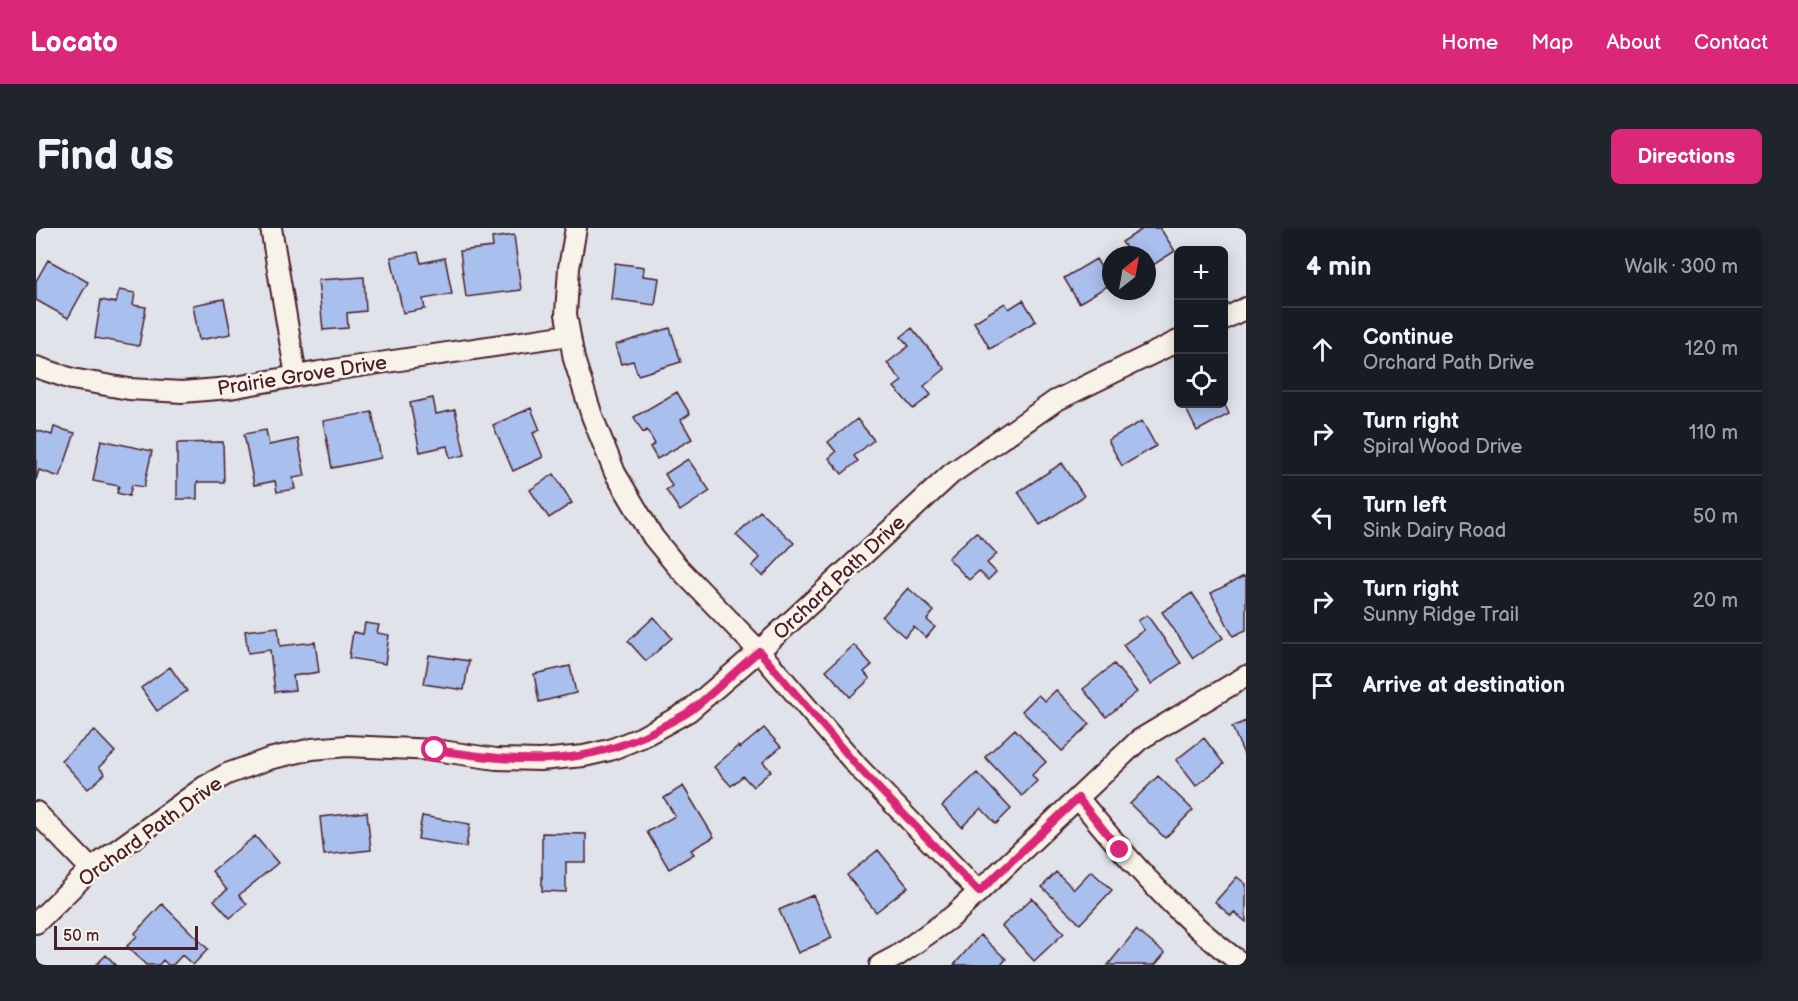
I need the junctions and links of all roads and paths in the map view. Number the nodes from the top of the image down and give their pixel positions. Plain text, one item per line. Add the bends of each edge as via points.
1 (271, 228) edge
2 (576, 228) edge
3 (1246, 308) edge
4 (1228, 317) edge
5 (569, 335) junction
6 (1174, 343) edge
7 (36, 367) edge
8 (296, 376) junction
9 (759, 651) junction
10 (1246, 676) edge
11 (1078, 798) junction
12 (36, 812) edge
13 (91, 869) junction
14 (979, 892) junction
15 (36, 923) edge
16 (880, 965) edge
17 (1244, 965) edge

1 - 8 street
2 - 5 street via 569,268
3 - 4 street
5 - 8 street, Prairie Grove Drive
5 - 9 street via 585,394 615,473 653,537
6 - 9 street, Orchard Path Drive via 1055,400 951,474
7 - 8 street, Prairie Grove Drive via 72,379 129,389 182,392
9 - 13 street, Orchard Path Drive via 689,711 642,737 584,756 496,759 435,750 347,746 268,759 204,787
9 - 14 street via 858,767
10 - 11 street via 1139,740
11 - 14 street
11 - 17 street via 1120,850 1173,904 1218,947
12 - 13 street
13 - 15 street, Orchard Path Drive
14 - 16 street via 953,916

